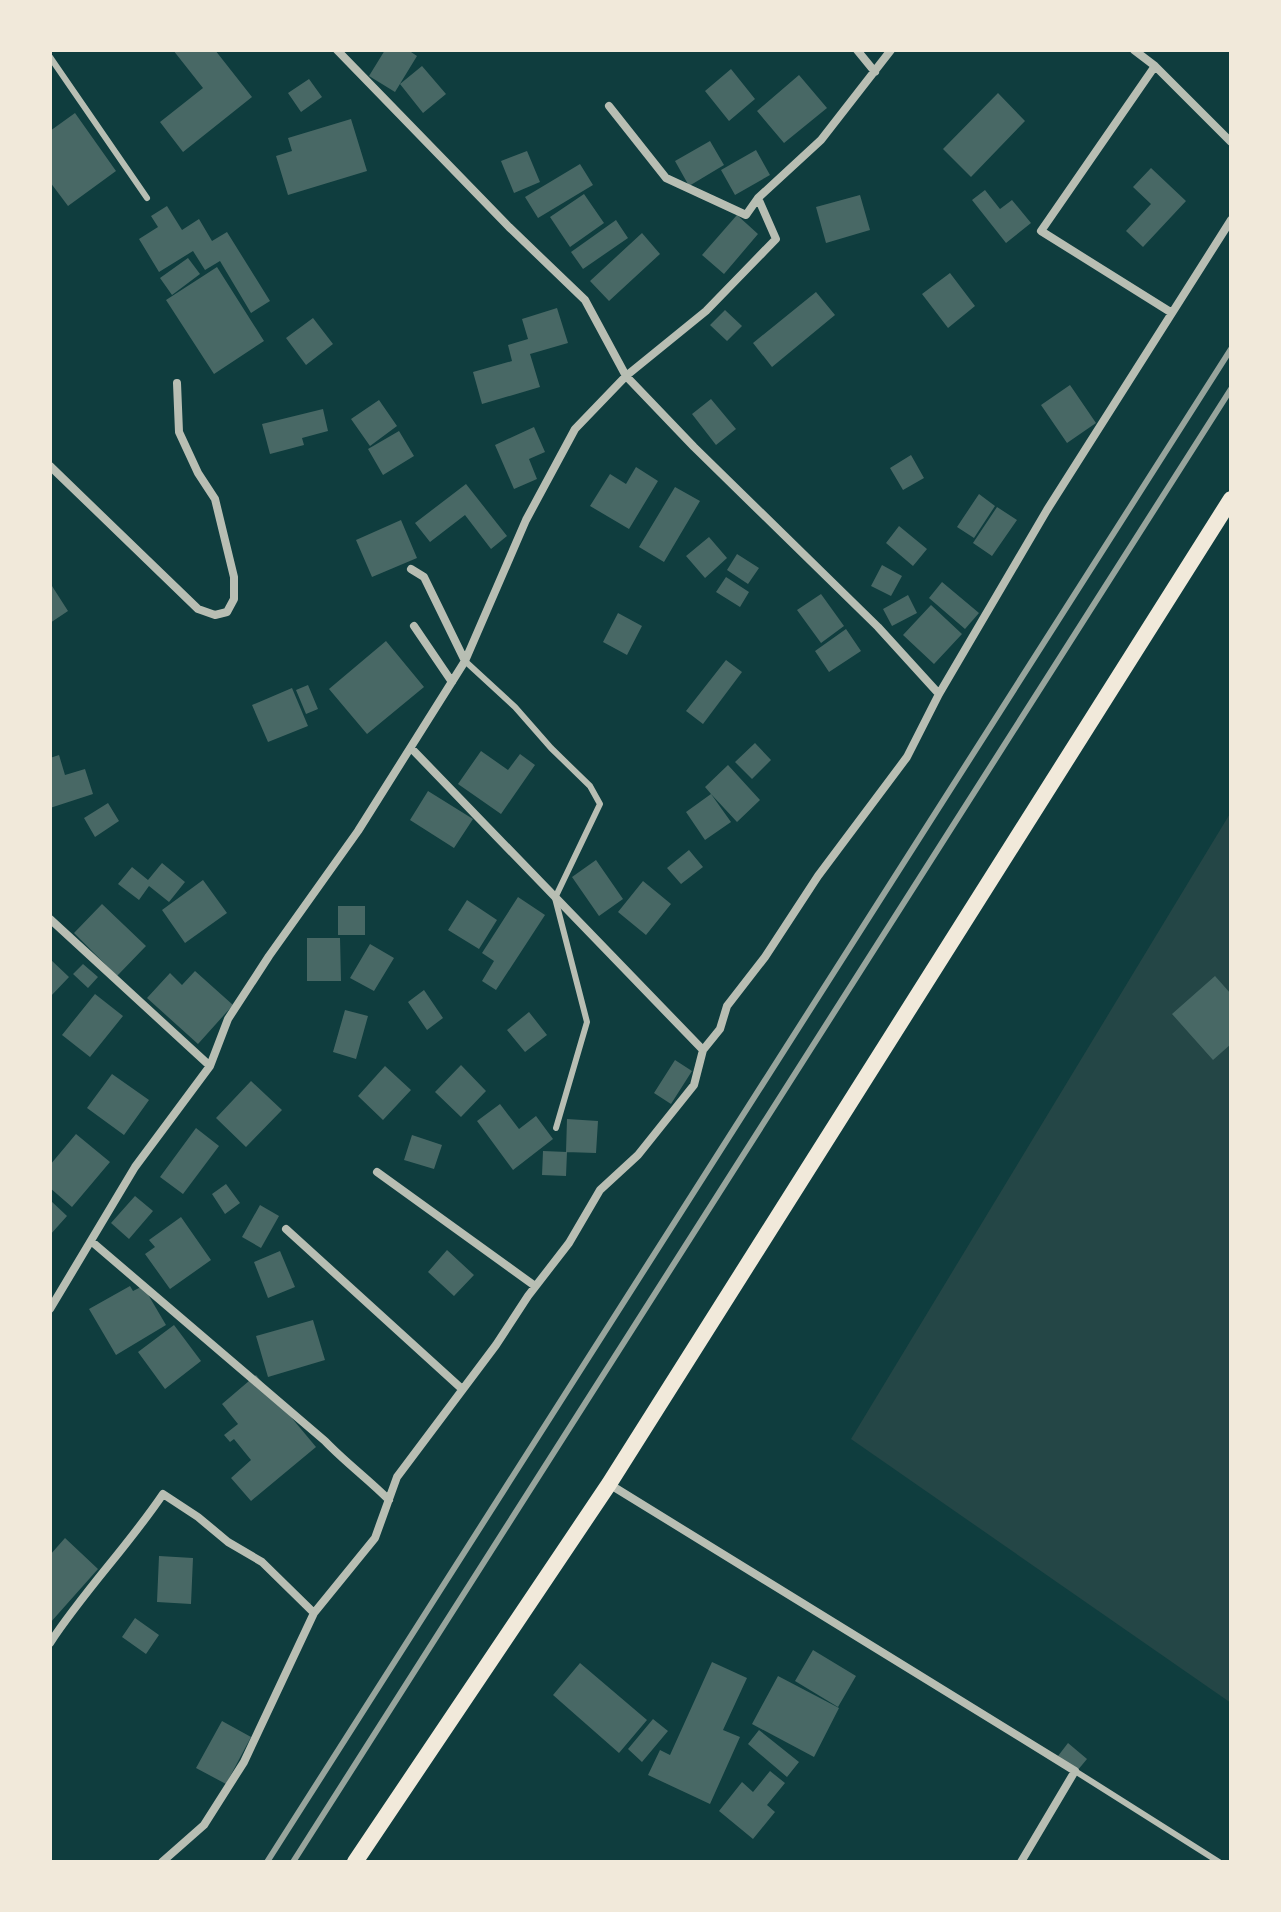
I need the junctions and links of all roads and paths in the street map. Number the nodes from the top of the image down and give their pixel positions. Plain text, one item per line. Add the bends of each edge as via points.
1 (337, 50) edge
2 (857, 50) edge
3 (891, 50) edge
4 (1134, 50) edge
5 (50, 57) edge
6 (1155, 66) junction
7 (875, 72) junction
8 (609, 106) dead end
9 (1231, 142) edge
10 (147, 198) dead end
11 (758, 198) junction
12 (1231, 220) edge
13 (1172, 313) junction
14 (626, 376) junction
15 (177, 383) dead end
16 (50, 466) edge
17 (1231, 499) edge
18 (411, 569) dead end
19 (414, 626) dead end
20 (465, 661) junction
21 (452, 682) junction
22 (939, 694) junction
23 (411, 748) junction
24 (555, 898) junction
25 (50, 919) edge
26 (703, 1050) junction
27 (210, 1066) junction
28 (556, 1128) dead end
29 (377, 1172) dead end
30 (286, 1229) dead end
31 (91, 1241) junction
32 (535, 1286) junction
33 (50, 1309) edge
34 (462, 1389) junction
35 (609, 1484) junction
36 (389, 1500) junction
37 (314, 1613) junction
38 (50, 1643) edge
39 (1075, 1771) junction
40 (162, 1862) edge
41 (355, 1862) edge
42 (1021, 1862) edge
43 (1219, 1862) edge

1 - 14 street via 585,300
2 - 7 street
3 - 7 street
4 - 6 street
5 - 10 lane
6 - 9 street
6 - 13 street via 1041,231
7 - 11 street via 821,140
8 - 11 street via 666,178 746,215
11 - 14 street via 776,239 706,311
12 - 13 street
13 - 22 street
14 - 20 street via 575,429 526,520
14 - 22 street
15 - 16 street via 179,432 215,499 234,577 234,599 227,612 215,615 198,609
17 - 35 main road
18 - 20 street via 424,577
19 - 21 street
20 - 21 street
20 - 24 lane via 590,786 600,804
21 - 23 street
22 - 26 street via 907,757 727,1006 720,1029
23 - 24 street
23 - 27 street via 228,1019
24 - 26 street
24 - 28 lane via 587,1022
25 - 27 street
26 - 32 street via 694,1085 638,1155 600,1190 569,1243
27 - 31 street via 135,1167
29 - 32 street
30 - 34 street
31 - 33 street
31 - 36 street
32 - 34 street
34 - 36 street via 397,1477
35 - 39 street
35 - 41 main road
36 - 37 street via 375,1538
37 - 38 street via 262,1562 163,1494
37 - 40 street via 244,1762 204,1825
39 - 42 street
39 - 43 lane

